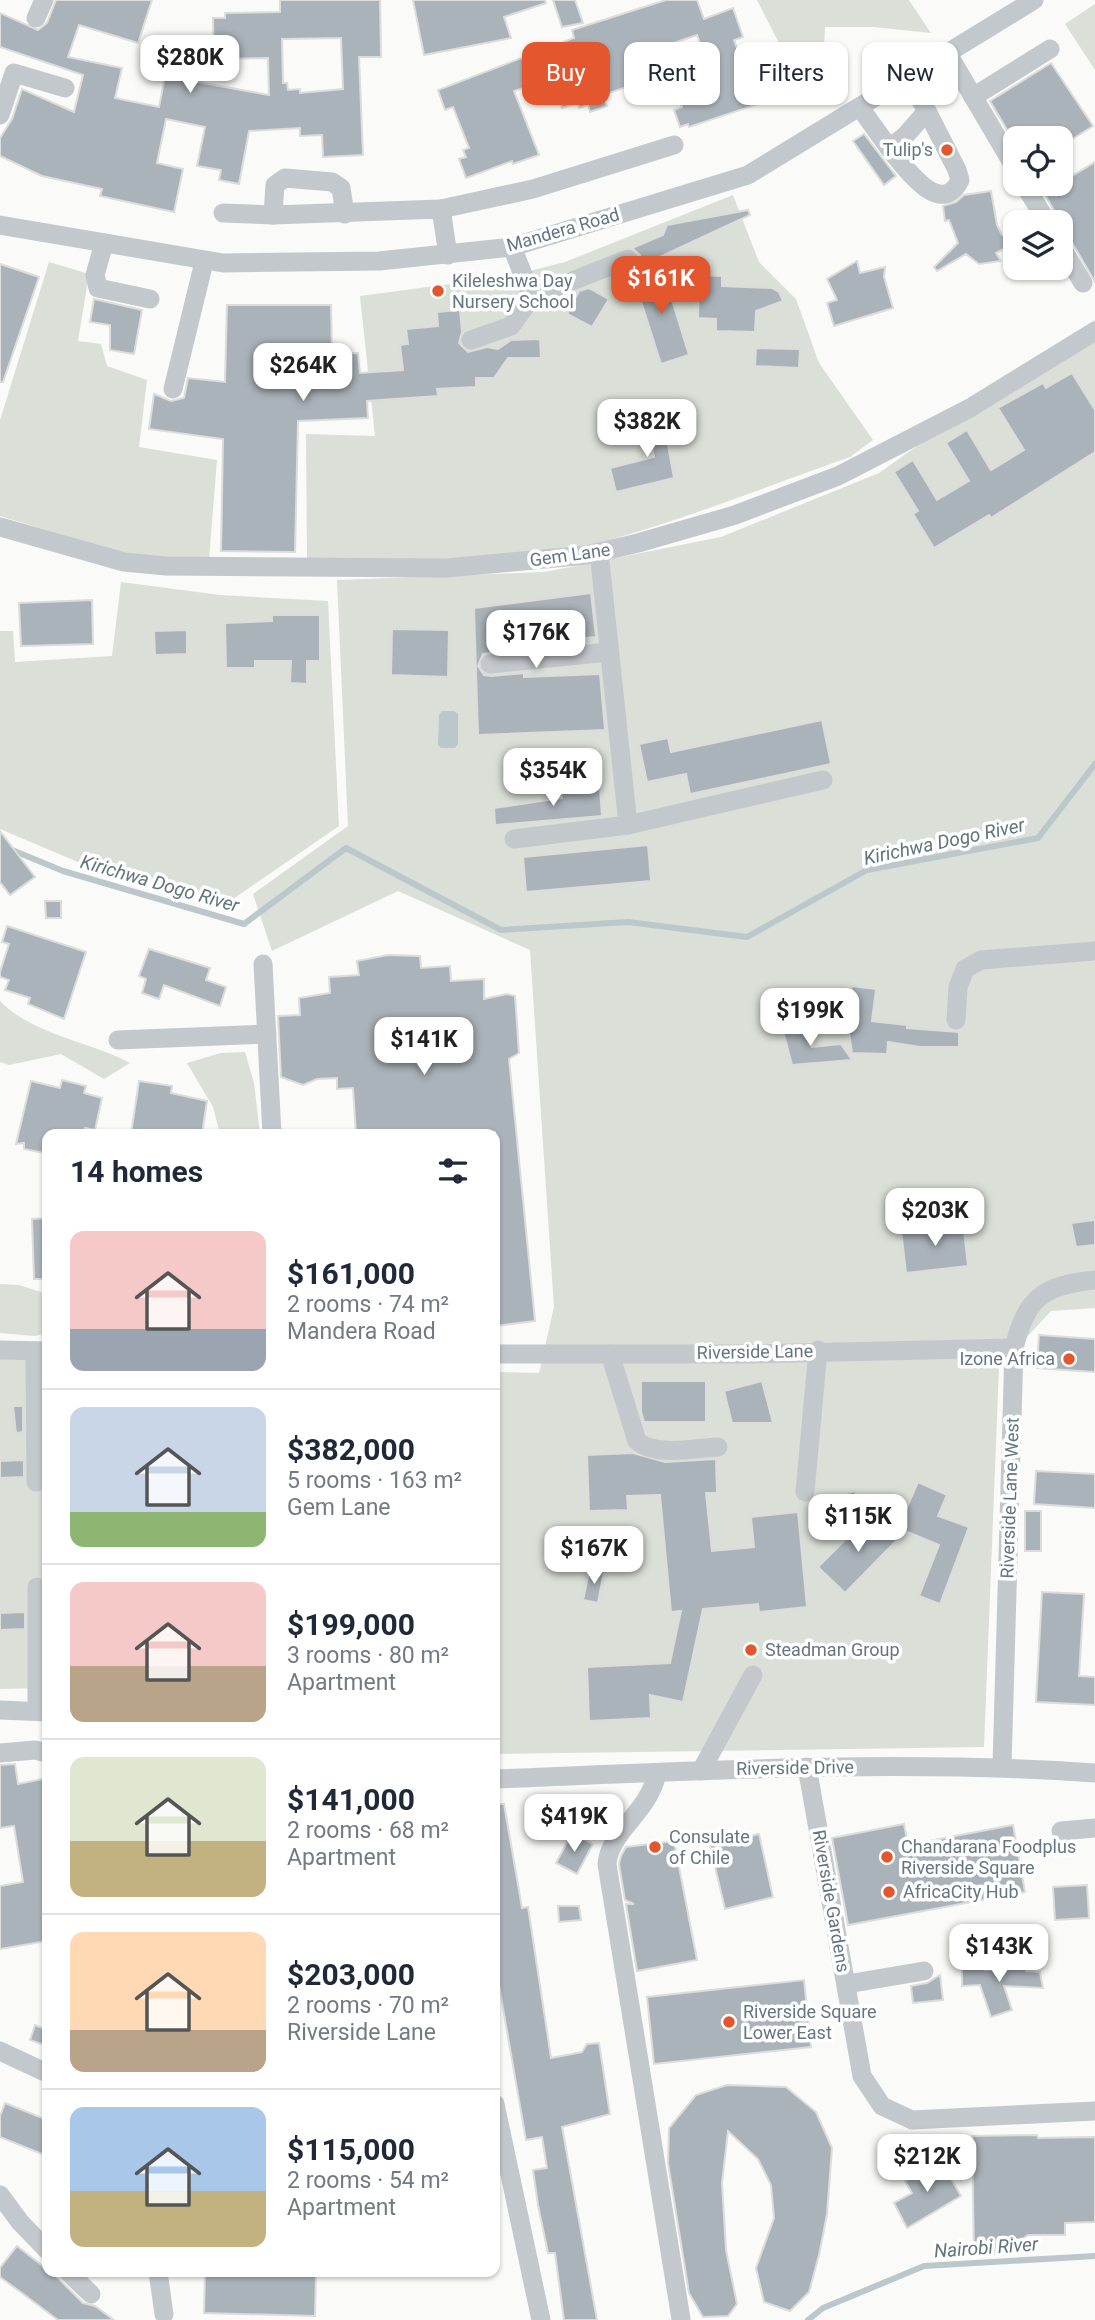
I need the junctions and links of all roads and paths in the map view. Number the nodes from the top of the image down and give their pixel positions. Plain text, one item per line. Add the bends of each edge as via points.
1 (1034, 0) edge
2 (958, 48) edge
3 (1050, 49) dead end
4 (958, 72) edge
5 (65, 88) dead end
6 (972, 97) junction
7 (867, 105) edge
8 (923, 105) edge
9 (861, 109) junction
10 (927, 111) junction
11 (0, 115) edge
12 (674, 145) dead end
13 (889, 148) junction
14 (1003, 148) edge
15 (441, 209) junction
16 (223, 213) dead end
17 (345, 214) junction
18 (273, 215) junction
19 (0, 225) edge
20 (104, 243) junction
21 (512, 247) junction
22 (448, 255) junction
23 (628, 258) dead end
24 (204, 262) junction
25 (1073, 266) edge
26 (1083, 283) dead end
27 (531, 297) junction
28 (150, 299) dead end
29 (1095, 331) edge
30 (471, 340) dead end
31 (173, 389) dead end
32 (0, 527) edge
33 (598, 552) junction
34 (609, 652) junction
35 (490, 664) dead end
36 (823, 780) dead end
37 (628, 825) junction
38 (514, 839) dead end
39 (1095, 951) edge
40 (263, 964) dead end
41 (956, 1020) dead end
42 (267, 1034) junction
43 (118, 1040) dead end
44 (272, 1129) edge
45 (1095, 1280) edge
46 (1014, 1348) junction
47 (0, 1350) edge
48 (818, 1350) junction
49 (41, 1351) edge
50 (500, 1354) edge
51 (610, 1354) junction
52 (718, 1447) dead end
53 (36, 1482) dead end
54 (805, 1492) dead end
55 (37, 1587) dead end
56 (753, 1675) dead end
57 (0, 1710) edge
58 (42, 1712) edge
59 (42, 1752) edge
60 (0, 1753) edge
61 (1002, 1766) junction
62 (807, 1767) junction
63 (701, 1771) junction
64 (657, 1773) junction
65 (1095, 1773) edge
66 (500, 1779) edge
67 (1095, 1828) edge
68 (1061, 1831) dead end
69 (924, 1971) dead end
70 (847, 1984) junction
71 (0, 2051) edge
72 (42, 2071) edge
73 (1095, 2110) edge
74 (500, 2128) edge
75 (0, 2194) edge
76 (42, 2245) edge
77 (73, 2277) edge
78 (159, 2277) edge
79 (91, 2294) dead end
80 (164, 2314) dead end
81 (681, 2319) edge
82 (541, 2320) edge

1 - 2 street, Mandera Road
3 - 6 street
4 - 6 street
5 - 11 street via 14,73
6 - 14 street
7 - 9 street, Mandera Road
8 - 10 street
9 - 13 street
9 - 21 street, Mandera Road via 748,175
10 - 13 street
10 - 13 street via 957,170 960,180 956,187 949,192 931,192
12 - 15 street via 533,189
15 - 17 street
15 - 22 street
16 - 18 street
17 - 18 street
17 - 18 street via 341,188 332,182 285,178 275,185
19 - 20 street, Mandera Road
20 - 24 street, Mandera Road
20 - 28 street via 95,275 99,288
21 - 22 street, Mandera Road
21 - 27 street
22 - 24 street, Mandera Road via 379,261
23 - 27 street
24 - 31 street
25 - 26 street
27 - 30 street via 511,326
29 - 33 street, Gem Lane via 970,408 838,476 735,515
32 - 33 street, Gem Lane via 124,562 166,566 447,568
33 - 34 street
34 - 35 street
34 - 37 street
36 - 37 street
37 - 38 street
39 - 41 street via 981,960 965,969 956,996
40 - 42 street
42 - 43 street
42 - 44 street
45 - 46 street, Riverside Lane West via 1055,1287 1034,1300 1021,1320
46 - 48 street, Riverside Lane
46 - 61 street, Riverside Lane West
47 - 49 street
48 - 51 street, Riverside Lane
48 - 54 street
49 - 53 street
50 - 51 street, Riverside Lane
51 - 52 street via 637,1441 645,1448
55 - 58 street
56 - 63 street
57 - 58 street
59 - 60 street
61 - 62 street, Riverside Drive
61 - 65 street, Riverside Drive
62 - 63 street, Riverside Drive
62 - 70 street, Riverside Gardens
63 - 64 street, Riverside Drive
64 - 66 street, Riverside Drive
64 - 81 street via 650,1796 612,1845 607,1864
67 - 68 street
69 - 70 street
70 - 73 street, Riverside Gardens via 862,2076 882,2106 896,2115 912,2120
71 - 72 street
74 - 82 street
75 - 76 street
77 - 79 street
78 - 80 street

